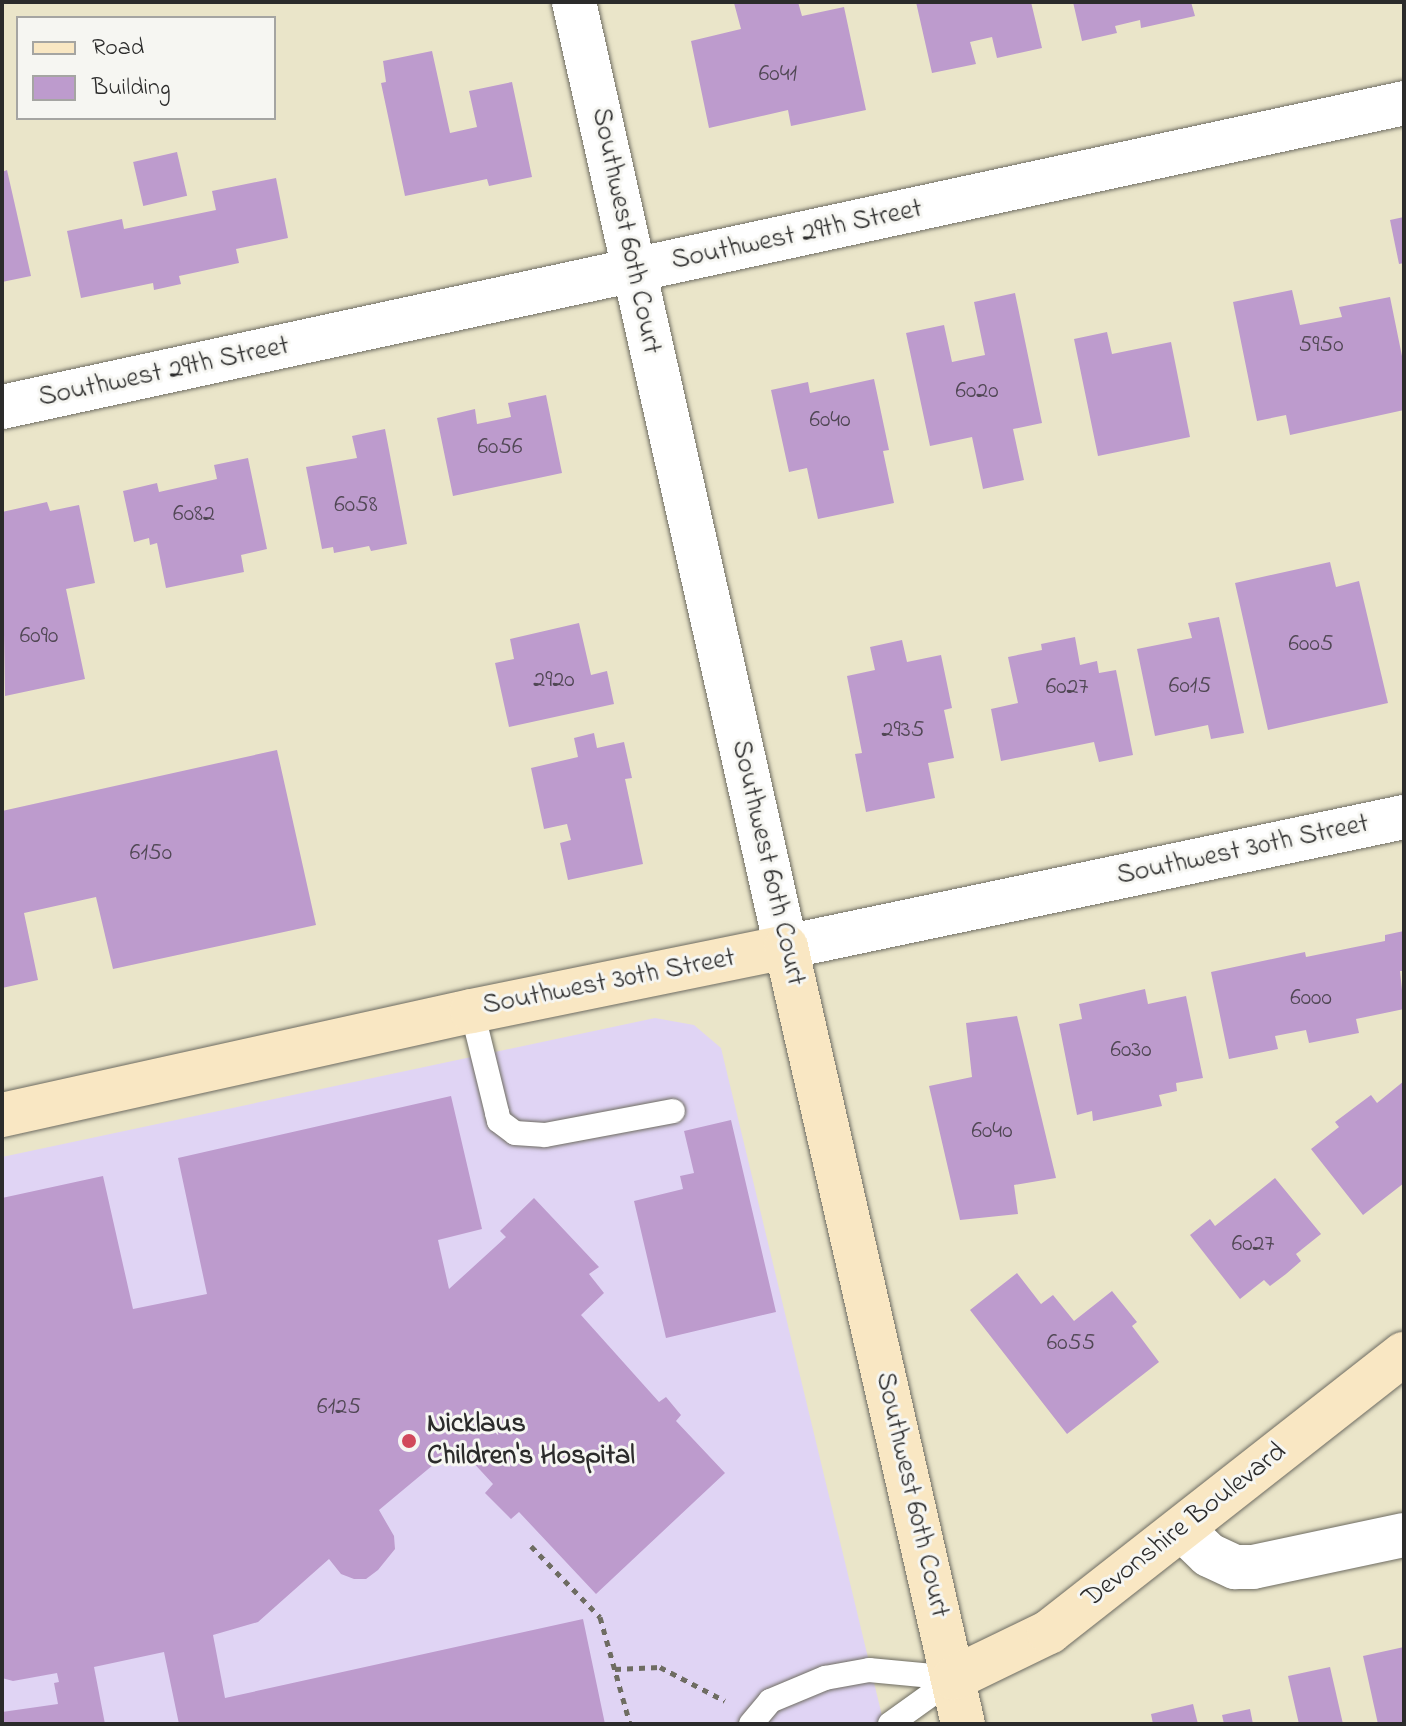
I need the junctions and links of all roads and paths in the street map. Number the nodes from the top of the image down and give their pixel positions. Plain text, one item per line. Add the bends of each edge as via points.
1 (574, 2) edge
2 (1404, 103) edge
3 (634, 272) junction
4 (2, 407) edge
5 (1404, 817) edge
6 (786, 947) junction
7 (472, 1011) junction
8 (673, 1111) dead end
9 (2, 1115) edge
10 (1404, 1354) edge
11 (1182, 1529) junction
12 (1404, 1535) edge
13 (531, 1546) dead end
14 (615, 1669) junction
15 (954, 1678) junction
16 (729, 1703) dead end
17 (630, 1724) edge
18 (751, 1724) edge
19 (890, 1724) edge
20 (963, 1724) edge

1 - 3 street, Southwest 60th Court
2 - 3 street, Southwest 29th Street
3 - 4 street, Southwest 29th Street
3 - 6 street, Southwest 60th Court
5 - 6 street, Southwest 30th Street
6 - 7 street, Southwest 30th Street
6 - 15 street, Southwest 60th Court
7 - 8 lane via 499,1121 515,1133 545,1135
7 - 9 street, Southwest 30th Street
10 - 11 street, Devonshire Boulevard
11 - 12 street via 1209,1555 1235,1567
11 - 15 street, Devonshire Boulevard via 1049,1632
13 - 14 path via 600,1617
14 - 16 path via 660,1667
14 - 17 path
15 - 18 lane via 869,1670 825,1678 770,1701
15 - 19 lane
15 - 20 street, Southwest 60th Court

